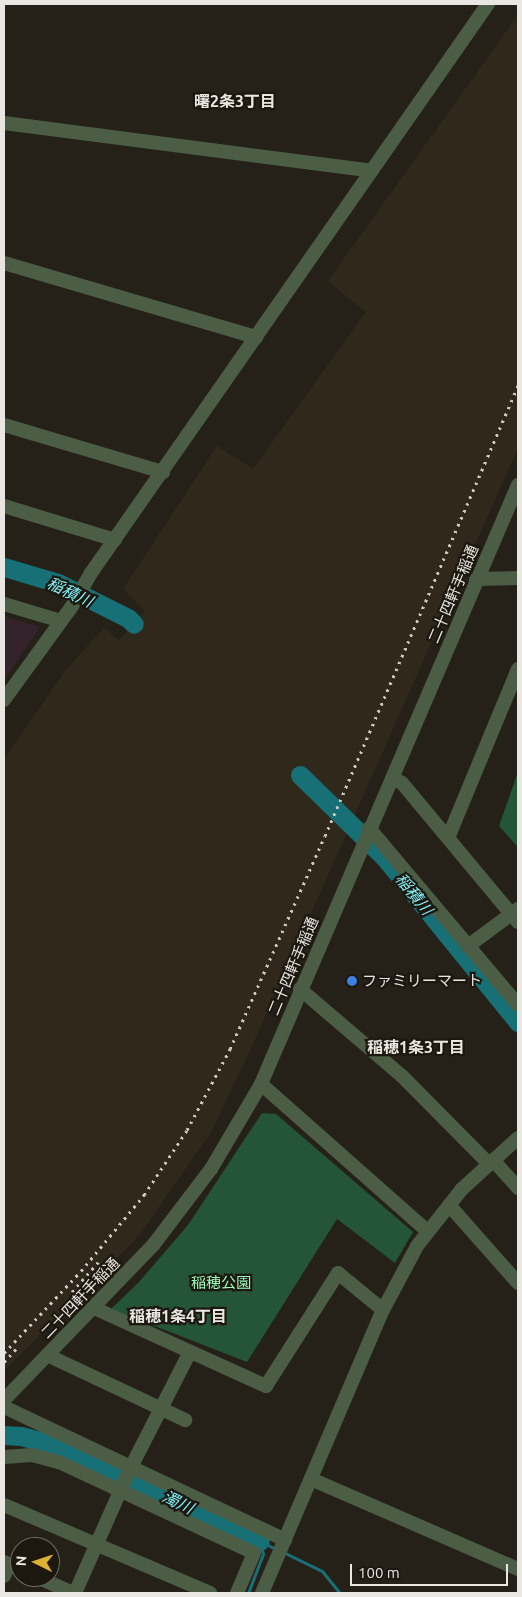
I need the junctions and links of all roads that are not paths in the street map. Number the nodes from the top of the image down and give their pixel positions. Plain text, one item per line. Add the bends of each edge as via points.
1 (488, 4) edge
2 (4, 123) edge
3 (372, 171) junction
4 (4, 263) edge
5 (256, 337) junction
6 (4, 425) edge
7 (163, 472) junction
8 (518, 485) edge
9 (515, 500) edge
10 (4, 506) edge
11 (115, 540) junction
12 (518, 578) edge
13 (476, 580) junction
14 (4, 604) edge
15 (61, 621) junction
16 (518, 669) edge
17 (4, 700) edge
18 (393, 778) junction
19 (368, 831) junction
20 (448, 838) junction
21 (516, 915) edge
22 (468, 946) junction
23 (300, 989) junction
24 (518, 1005) edge
25 (261, 1084) junction
26 (518, 1138) edge
27 (491, 1162) junction
28 (518, 1188) edge
29 (449, 1206) junction
30 (427, 1231) junction
31 (518, 1283) edge
32 (94, 1308) junction
33 (383, 1310) junction
34 (190, 1352) junction
35 (47, 1355) junction
36 (4, 1400) edge
37 (4, 1407) edge
38 (160, 1410) junction
39 (185, 1420) dead end
40 (4, 1457) edge
41 (130, 1469) junction
42 (311, 1479) junction
43 (122, 1488) junction
44 (4, 1505) edge
45 (97, 1544) junction
46 (281, 1549) junction
47 (518, 1569) edge
48 (60, 1587) edge
49 (74, 1593) edge
50 (210, 1593) edge
51 (237, 1593) edge
52 (262, 1593) edge

1 - 3 street
2 - 3 street
3 - 5 street
4 - 5 street
5 - 7 street
6 - 7 street
7 - 11 street
8 - 9 street, 二十四軒手稲通
9 - 13 street, 二十四軒手稲通
10 - 11 street
11 - 15 street
12 - 13 street
13 - 18 street, 二十四軒手稲通
14 - 15 street
15 - 17 street
16 - 20 street
18 - 19 street, 二十四軒手稲通
18 - 20 street via 402,783
19 - 22 street
19 - 23 street, 二十四軒手稲通
20 - 21 street
21 - 22 street
22 - 24 street
23 - 25 street, 二十四軒手稲通
23 - 27 street via 402,1076
25 - 30 street
25 - 32 street, 二十四軒手稲通 via 206,1176 154,1244
26 - 27 street
27 - 28 street
27 - 29 street
29 - 30 street
29 - 31 street
30 - 33 street
32 - 34 street
32 - 35 street, 二十四軒手稲通
33 - 34 street via 338,1272 266,1386
33 - 42 street
34 - 38 street
35 - 36 street, 二十四軒手稲通
35 - 38 street
37 - 41 street
38 - 39 street
38 - 41 street
40 - 43 street via 32,1455
41 - 43 street
41 - 46 street
42 - 46 street
42 - 47 street
43 - 45 street
43 - 51 street via 254,1553
44 - 45 street
45 - 49 street
45 - 50 street
46 - 52 street
48 - 49 street

